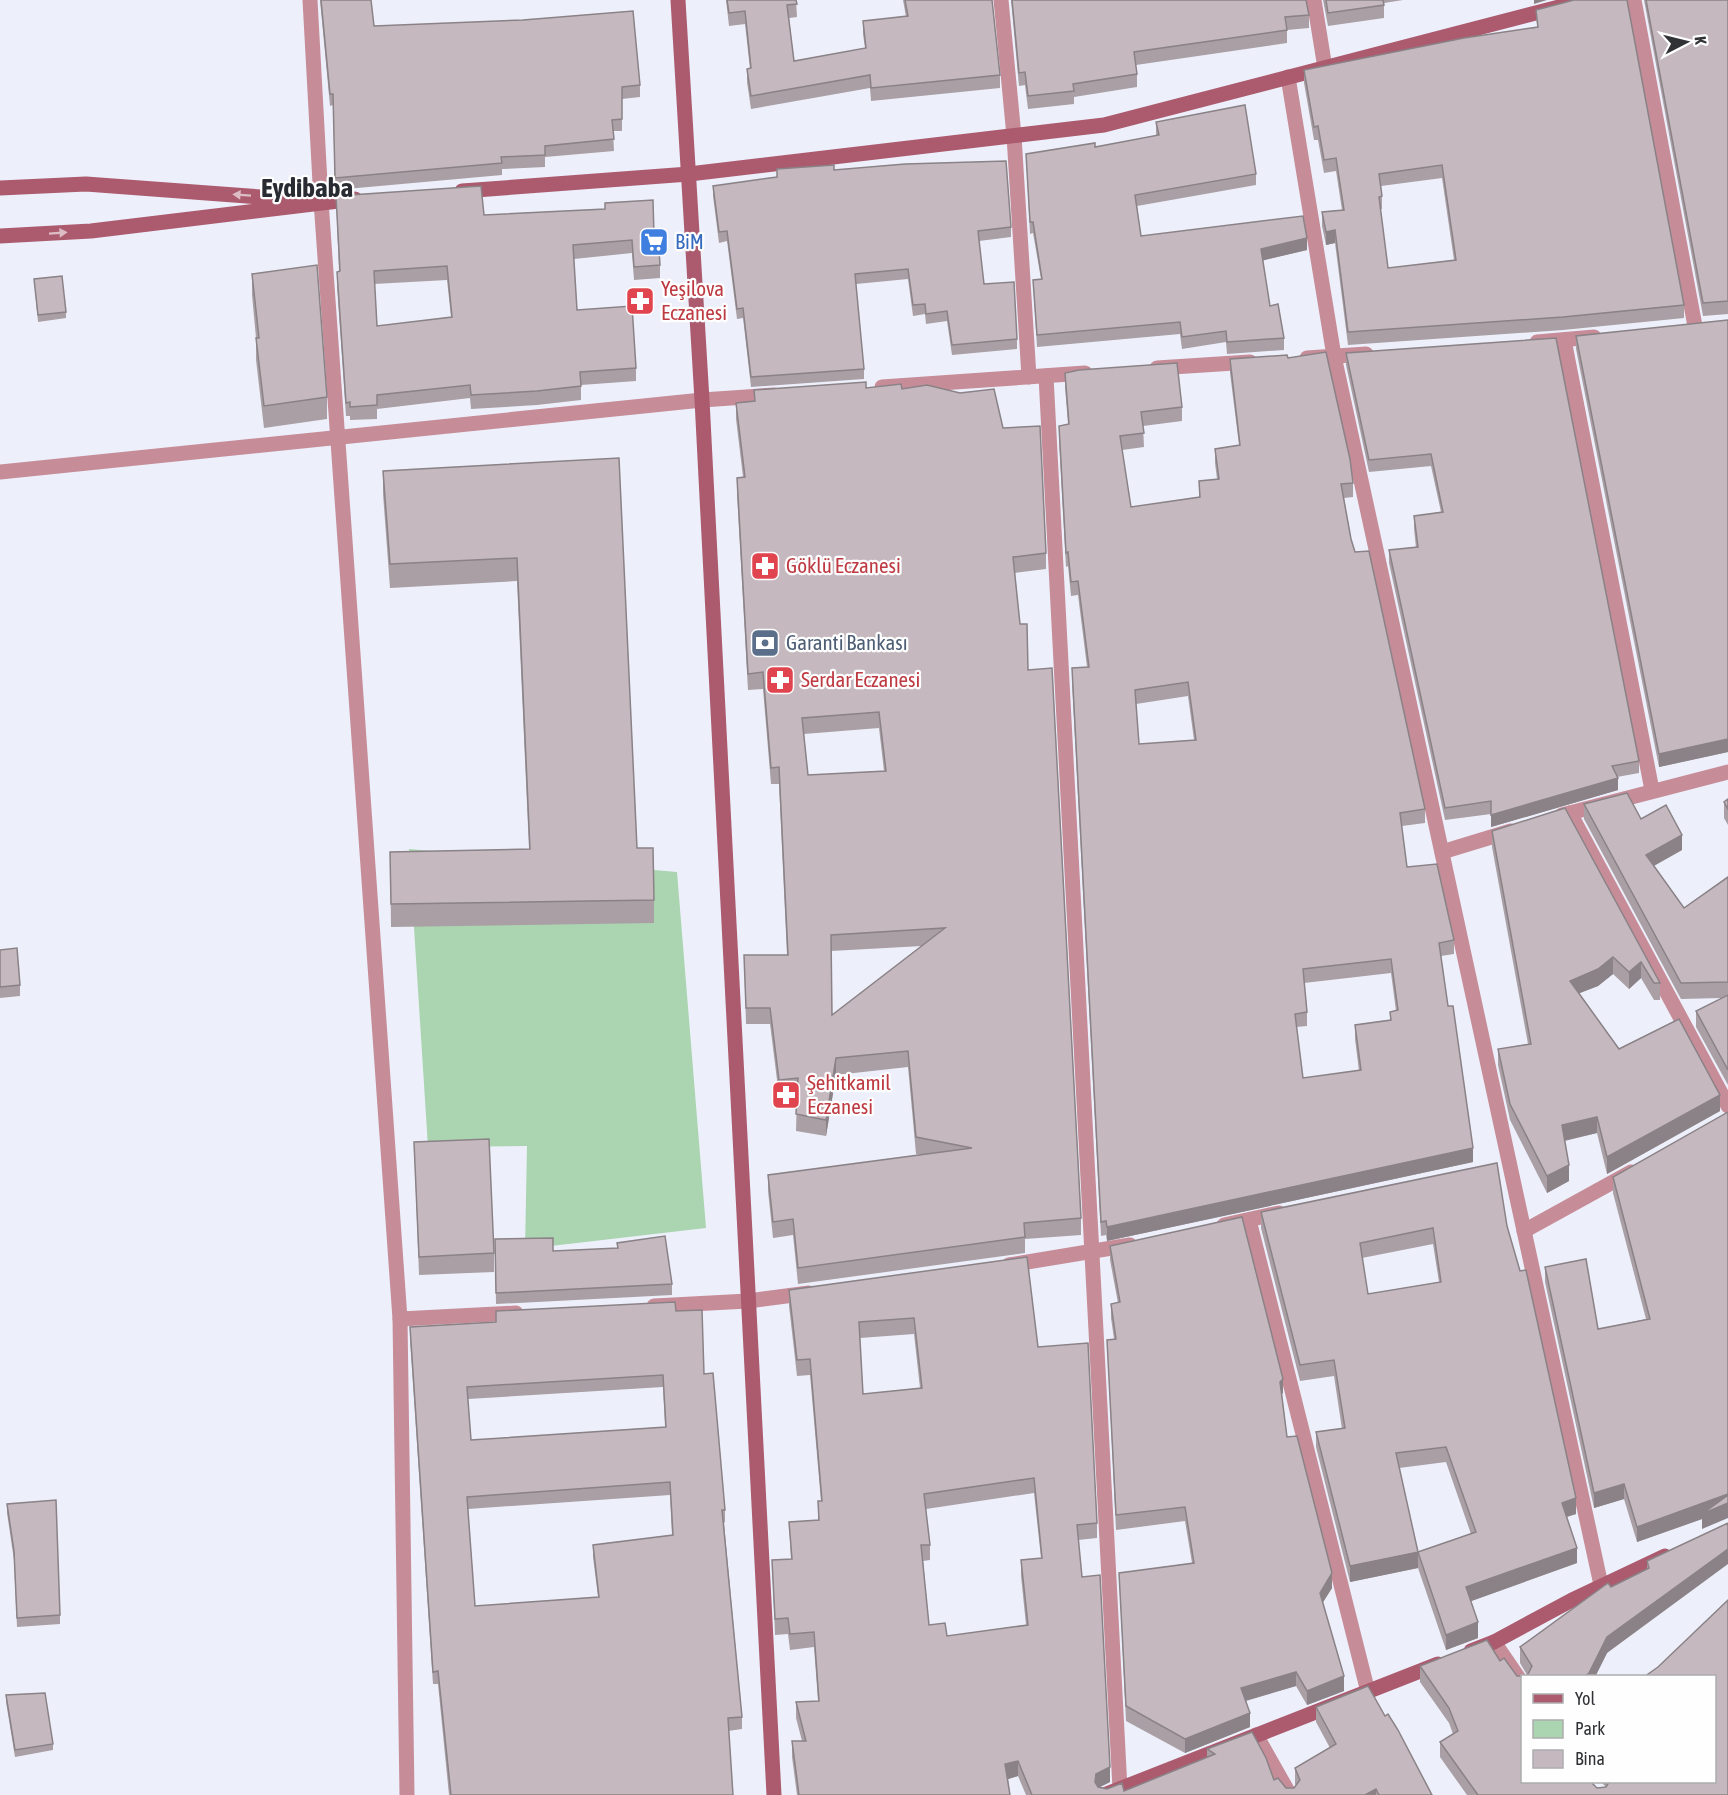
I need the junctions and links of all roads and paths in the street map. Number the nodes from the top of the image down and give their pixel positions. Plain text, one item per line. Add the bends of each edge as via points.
1 (310, 0) edge
2 (678, 0) edge
3 (1001, 0) edge
4 (1314, 0) edge
5 (1586, 0) edge
6 (1634, 0) edge
7 (1325, 68) junction
8 (1288, 77) junction
9 (1014, 136) junction
10 (688, 174) junction
11 (0, 188) edge
12 (451, 192) edge
13 (368, 198) edge
14 (321, 201) junction
15 (0, 236) edge
16 (1695, 326) edge
17 (1612, 335) edge
18 (1564, 340) junction
19 (1518, 343) edge
20 (1380, 353) edge
21 (1334, 356) junction
22 (1288, 359) edge
23 (1265, 361) edge
24 (1138, 369) edge
25 (1104, 372) edge
26 (1046, 376) junction
27 (1029, 377) junction
28 (865, 388) edge
29 (795, 393) edge
30 (702, 400) junction
31 (337, 437) junction
32 (0, 472) edge
33 (1728, 772) edge
34 (1652, 790) junction
35 (1570, 813) junction
36 (1549, 819) edge
37 (1527, 826) edge
38 (1442, 852) junction
39 (1728, 1107) edge
40 (1646, 1163) edge
41 (1294, 1210) edge
42 (1249, 1220) junction
43 (1204, 1229) edge
44 (1524, 1231) junction
45 (1148, 1241) edge
46 (1092, 1254) junction
47 (997, 1267) edge
48 (819, 1291) edge
49 (748, 1301) junction
50 (643, 1307) edge
51 (527, 1312) edge
52 (400, 1319) junction
53 (1675, 1552) edge
54 (1601, 1586) junction
55 (1494, 1642) junction
56 (1521, 1682) edge
57 (1368, 1692) junction
58 (1256, 1735) junction
59 (1120, 1789) junction
60 (407, 1795) edge
61 (774, 1795) edge
62 (1104, 1795) edge
63 (1290, 1795) edge

1 - 14 street
2 - 10 street
3 - 9 street
4 - 7 street
5 - 7 street
6 - 16 street
7 - 8 street
8 - 9 street via 1104,125
8 - 21 street
9 - 10 street
9 - 27 street
10 - 12 street
10 - 30 street
14 -> 11 street via 86,184
13 - 14 street
15 -> 14 street via 91,231
14 - 31 street
17 - 18 street
18 - 19 street
18 - 34 street
20 - 21 street
21 - 22 street
21 - 38 street
23 - 24 street
25 - 26 street
26 - 27 street
26 - 46 street
27 - 28 street
29 - 30 street
30 - 31 street
30 - 49 street
31 - 32 street
31 - 52 street
33 - 34 street
34 - 35 street
35 - 36 street
35 - 39 street
37 - 38 street
38 - 44 street via 1503,1165
40 - 44 street
41 - 42 street
42 - 43 street
42 - 57 street
44 - 54 street
45 - 46 street
46 - 47 street
46 - 59 street
48 - 49 street
49 - 50 street
49 - 61 street
51 - 52 street
52 - 60 street
53 - 54 street
54 - 55 street
55 - 56 street
55 - 57 street
57 - 58 street
58 - 59 street
58 - 63 street
59 - 62 street

